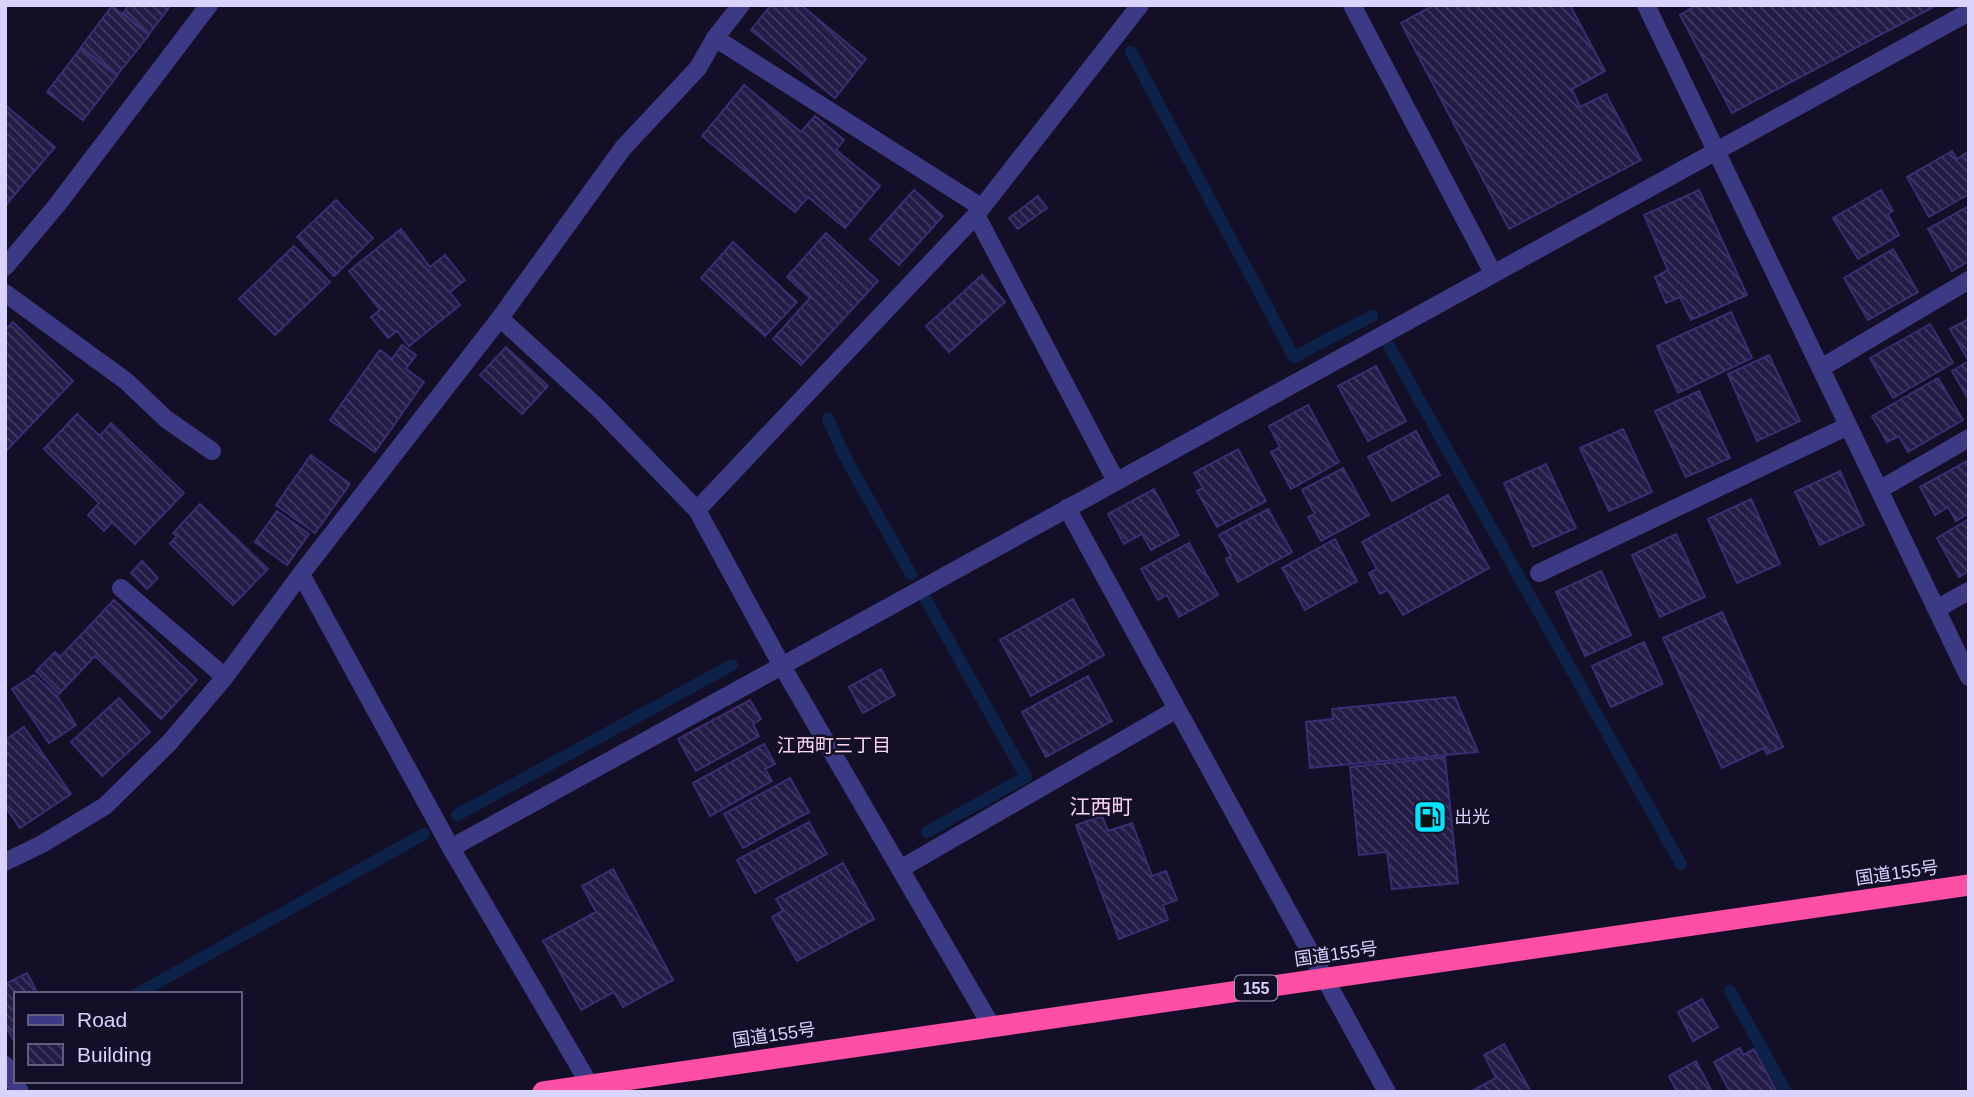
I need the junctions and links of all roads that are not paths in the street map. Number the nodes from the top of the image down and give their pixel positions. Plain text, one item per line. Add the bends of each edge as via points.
1 (209, 5) edge
2 (741, 5) edge
3 (1140, 5) edge
4 (1352, 5) edge
5 (1646, 5) edge
6 (1969, 12) edge
7 (715, 38) junction
8 (1716, 150) junction
9 (979, 211) junction
10 (5, 267) edge
11 (1493, 274) junction
12 (1969, 280) edge
13 (5, 293) edge
14 (500, 317) junction
15 (1821, 368) junction
16 (1848, 426) junction
17 (1969, 438) edge
18 (212, 451) dead end
19 (1116, 481) junction
20 (1879, 490) junction
21 (1067, 508) junction
22 (697, 510) junction
23 (1539, 573) dead end
24 (301, 574) junction
25 (121, 588) dead end
26 (1969, 591) edge
27 (1936, 609) junction
28 (782, 666) junction
29 (225, 677) junction
30 (1969, 677) edge
31 (1177, 709) junction
32 (451, 848) junction
33 (5, 862) edge
34 (900, 869) junction
35 (1969, 885) edge
36 (1325, 978) junction
37 (992, 1027) junction
38 (5, 1065) edge
39 (14, 1081) edge
40 (592, 1088) edge
41 (543, 1092) edge
42 (1387, 1092) edge

1 - 10 street
2 - 7 street
3 - 9 street
4 - 11 street
5 - 8 street
6 - 8 street
7 - 9 street
7 - 14 street via 698,68 623,148
8 - 11 street
8 - 15 street
9 - 19 street
9 - 22 street
11 - 19 street
12 - 15 street
13 - 18 street
14 - 22 street via 597,407
14 - 24 street
15 - 16 street
16 - 20 street
16 - 23 street
17 - 20 street
19 - 21 street
20 - 27 street
21 - 28 street
21 - 31 street
22 - 28 street
24 - 29 street
24 - 32 street
25 - 29 street
26 - 27 street
27 - 30 street
28 - 32 street
28 - 34 street
29 - 33 street via 169,743 105,806
31 - 34 street
31 - 36 street
32 - 40 street
34 - 37 street
35 - 36 highway, 国道155号 / 155
36 - 37 highway, 国道155号 / 155
36 - 42 street
37 - 40 highway, 国道155号 / 155
38 - 39 street
40 - 41 highway, 国道155号 / 155

